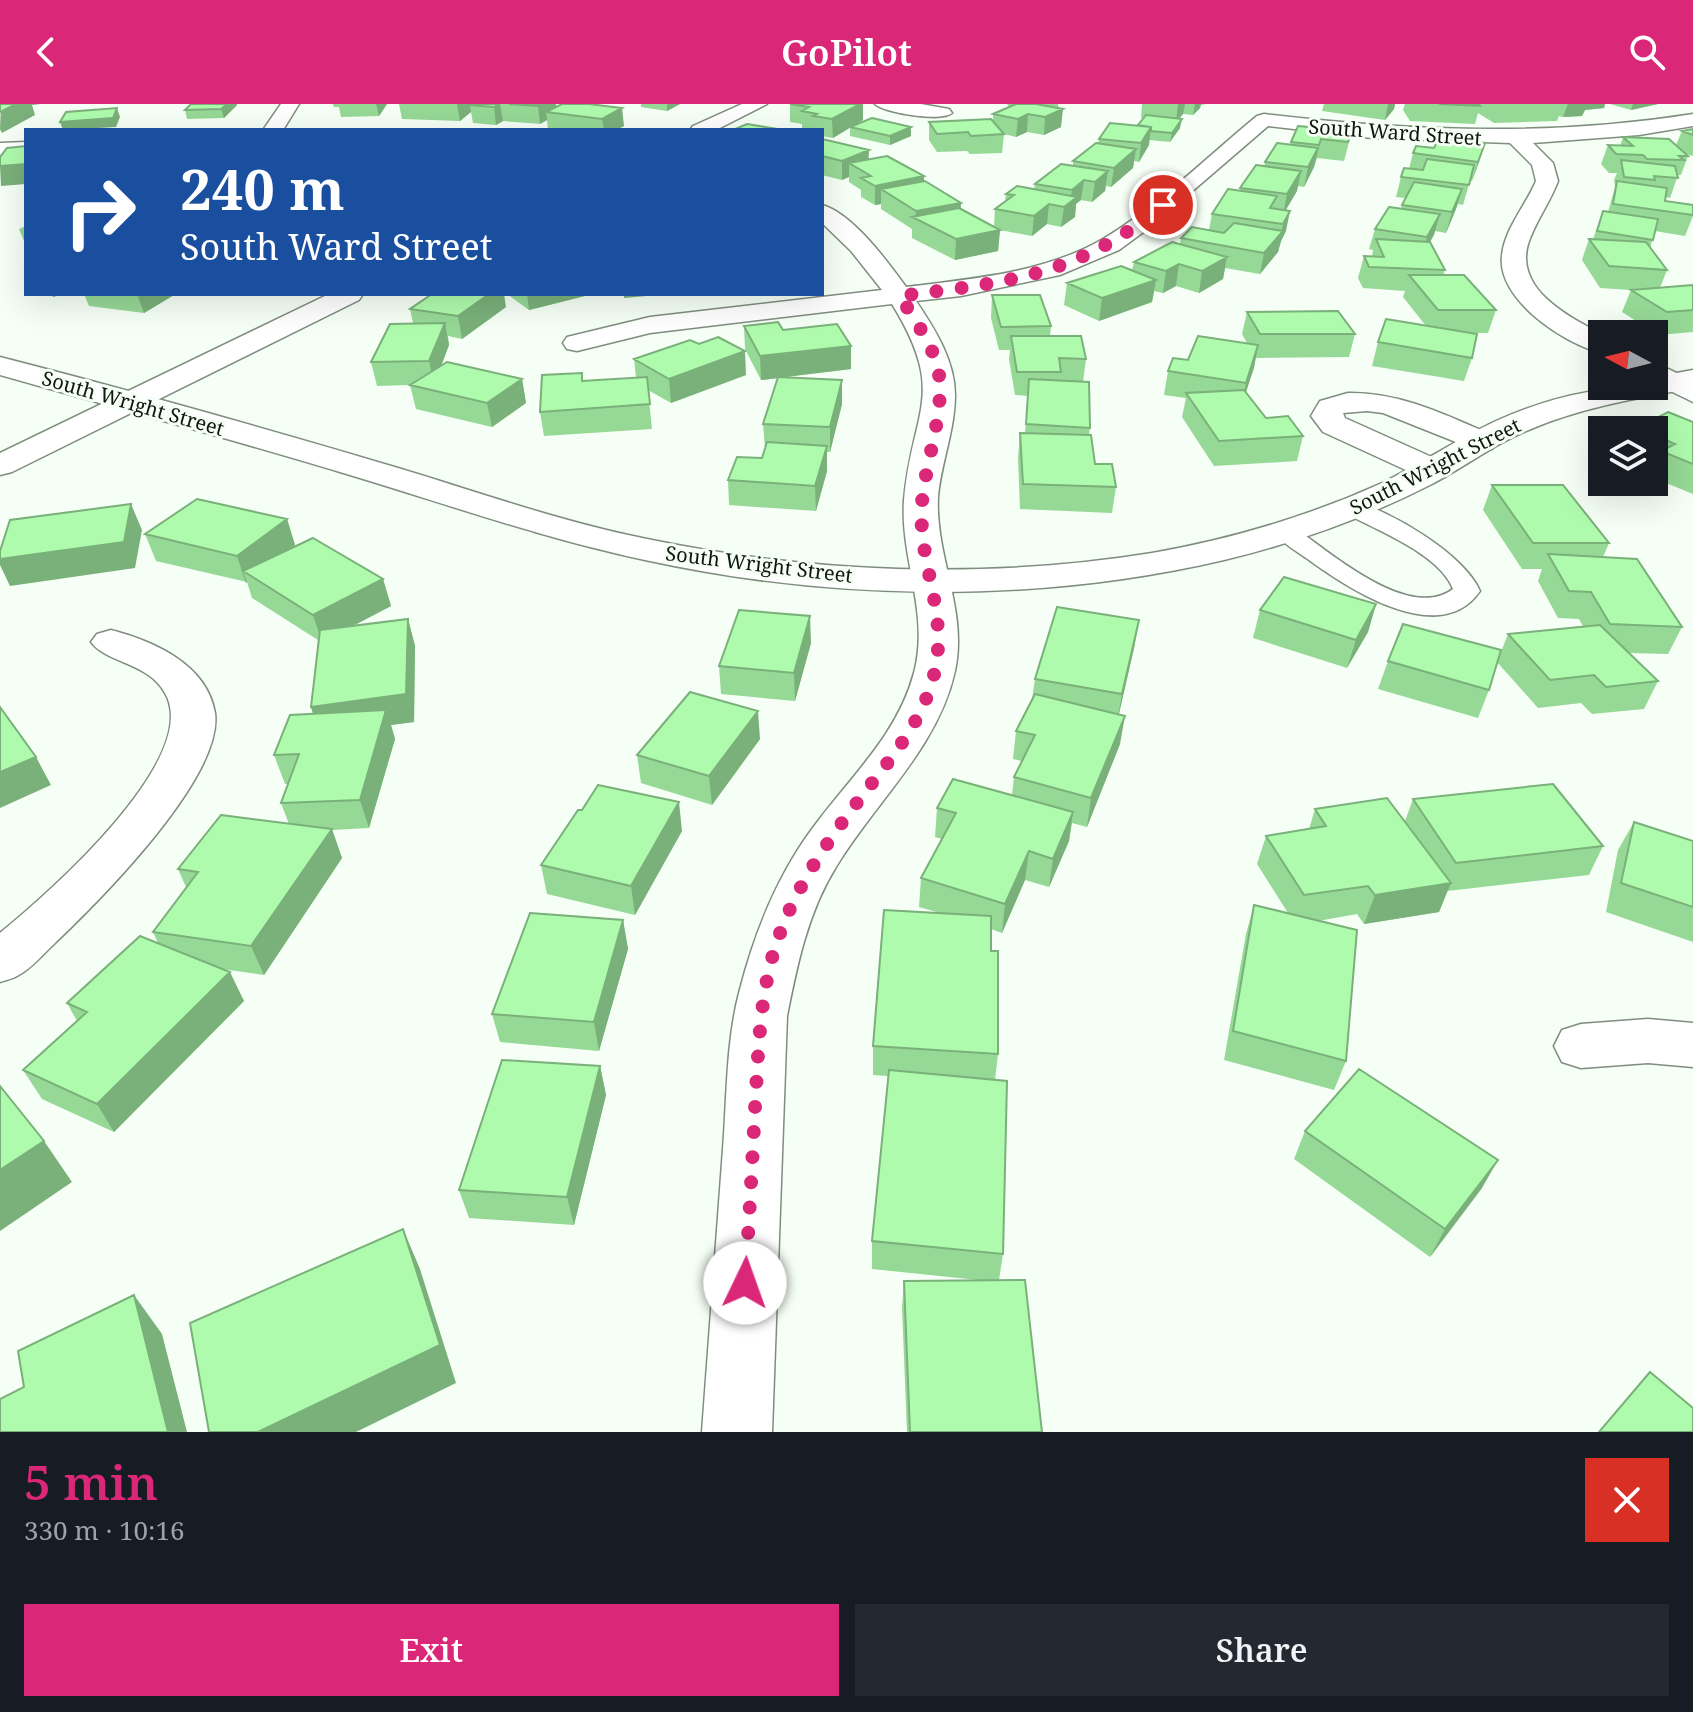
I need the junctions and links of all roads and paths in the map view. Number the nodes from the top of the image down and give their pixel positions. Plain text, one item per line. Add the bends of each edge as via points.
1 (290, 104) edge
2 (758, 104) edge
3 (884, 104) edge
4 (942, 113) dead end
5 (1693, 120) edge
6 (274, 128) edge
7 (704, 128) edge
8 (1517, 139) junction
9 (24, 148) edge
10 (0, 149) edge
11 (824, 214) edge
12 (346, 296) edge
13 (900, 296) junction
14 (1588, 338) edge
15 (577, 343) dead end
16 (0, 366) edge
17 (1670, 383) edge
18 (129, 402) junction
19 (1481, 442) junction
20 (0, 465) edge
21 (1433, 470) junction
22 (1353, 508) junction
23 (1287, 533) junction
24 (930, 578) junction
25 (111, 642) dead end
26 (0, 962) edge
27 (1693, 1045) edge
28 (1581, 1046) dead end
29 (737, 1432) edge

1 - 6 street
2 - 7 street
3 - 4 street
5 - 8 street, South Ward Street via 1608,134
8 - 13 street, South Ward Street via 1392,135 1264,120 1145,220 1091,255 1029,276
8 - 14 street via 1542,163 1547,181 1520,235 1513,270 1537,305
9 - 10 street
11 - 13 street via 854,240
12 - 18 street
13 - 15 street, South Ward Street via 650,325
13 - 24 street via 931,347 940,380 921,515
16 - 18 street, South Wright Street
17 - 19 street, South Wright Street via 1541,415
18 - 20 street
18 - 24 street, South Wright Street via 650,551 802,573
19 - 21 street, South Wright Street
19 - 21 street via 1375,403 1331,407 1326,416 1334,425
21 - 22 street, South Wright Street
22 - 23 street, South Wright Street
22 - 23 lane via 1447,562 1465,580 1467,591 1459,601 1436,607 1384,598
23 - 24 street, South Wright Street via 1110,569
24 - 29 street via 938,610 938,648 922,708 817,858 790,907 772,957 760,1016
25 - 26 street via 159,662 175,677 194,717 189,743 179,768 131,832 39,931
27 - 28 street via 1648,1041

